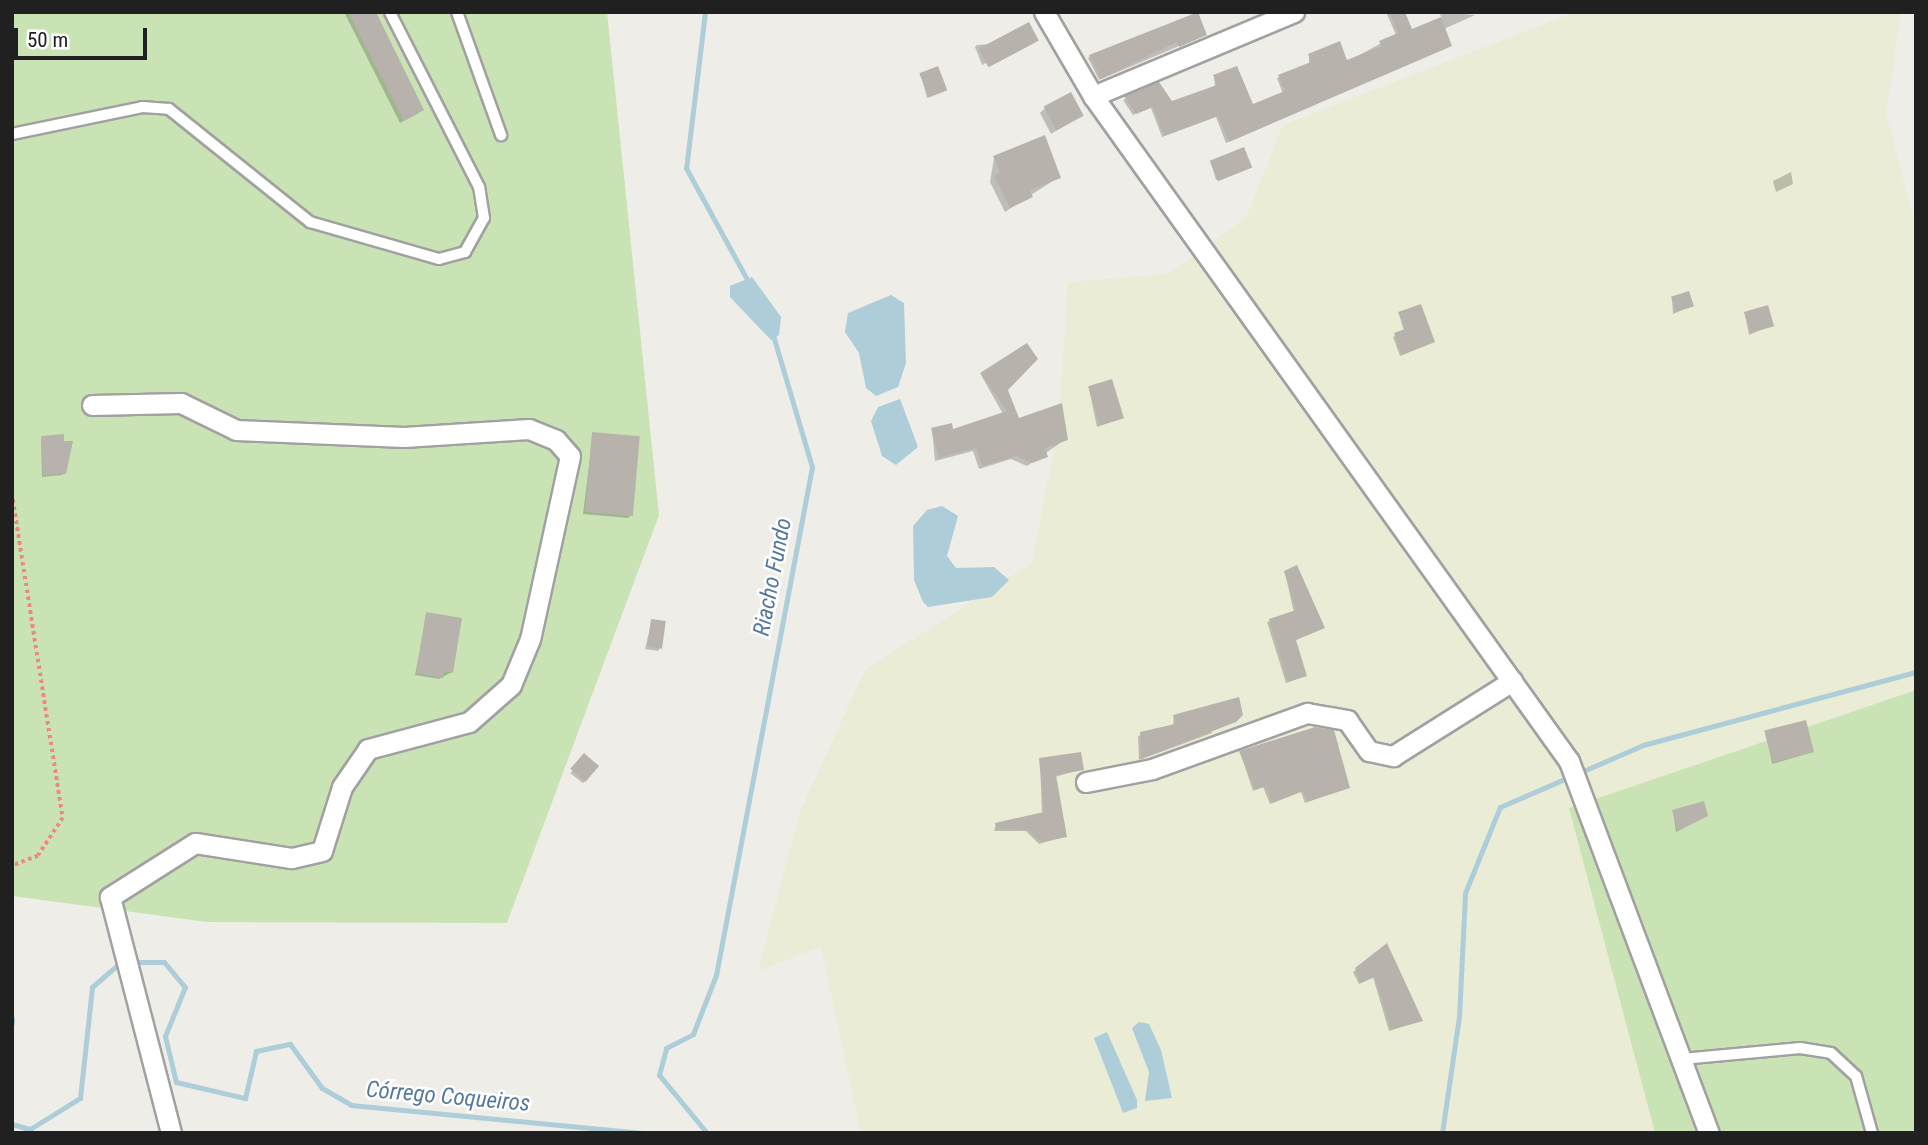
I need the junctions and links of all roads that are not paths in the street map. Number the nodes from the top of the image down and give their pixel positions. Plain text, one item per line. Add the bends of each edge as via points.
1 (390, 12) edge
2 (457, 12) edge
3 (1044, 12) edge
4 (1294, 12) edge
5 (1093, 96) junction
6 (12, 134) edge
7 (501, 135) dead end
8 (92, 405) dead end
9 (1512, 681) junction
10 (1086, 782) dead end
11 (1682, 1059) junction
12 (172, 1133) edge
13 (1709, 1133) edge
14 (1872, 1133) edge

1 - 6 lane via 479,187 484,218 465,252 439,259 310,222 169,109 142,107
2 - 7 lane
3 - 5 street
4 - 5 street
5 - 9 street
8 - 12 street via 181,403 236,430 404,437 529,429 556,440 570,456 530,639 510,685 469,722 368,749 357,762 322,852 291,858 195,843 110,897
9 - 10 street via 1393,755 1369,751 1347,720 1307,713 1152,769
9 - 11 street via 1569,761 1583,790
11 - 13 street
11 - 14 lane via 1800,1048 1830,1053 1856,1076

